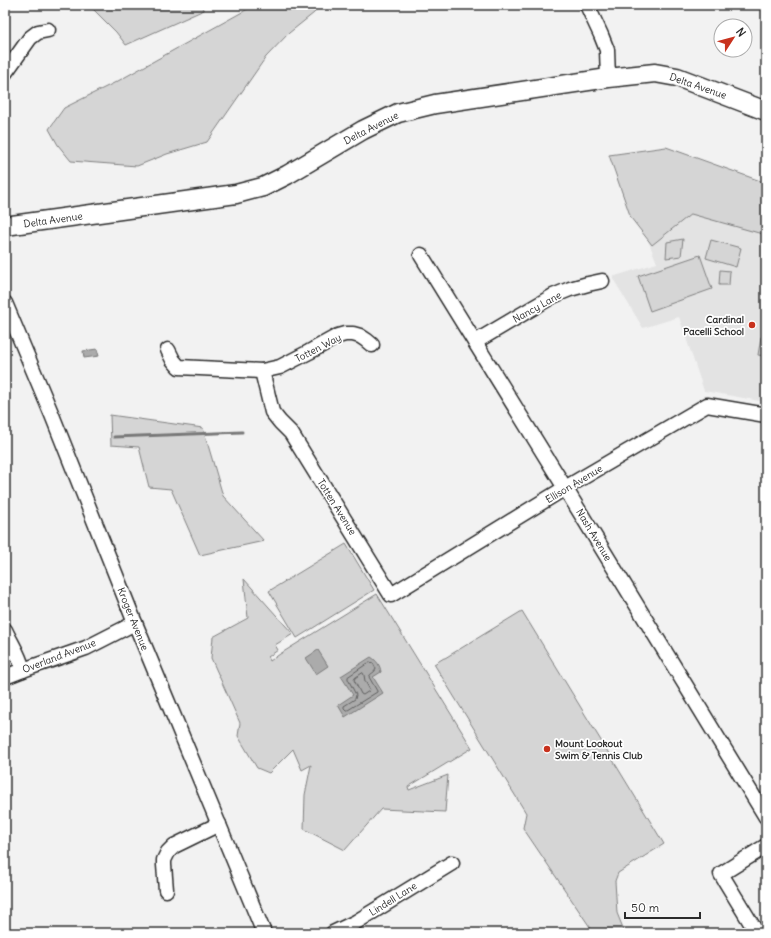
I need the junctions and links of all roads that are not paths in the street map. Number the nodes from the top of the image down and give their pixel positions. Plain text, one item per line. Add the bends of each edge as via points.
1 (587, 5) edge
2 (48, 30) dead end
3 (5, 73) edge
4 (608, 78) junction
5 (766, 111) edge
6 (5, 226) edge
7 (421, 255) dead end
8 (602, 281) dead end
9 (5, 303) edge
10 (475, 342) junction
11 (372, 345) dead end
12 (168, 350) dead end
13 (262, 370) junction
14 (766, 415) edge
15 (566, 488) junction
16 (391, 595) joint
17 (135, 623) junction
18 (5, 630) edge
19 (23, 670) junction
20 (5, 677) edge
21 (766, 817) edge
22 (219, 824) junction
23 (766, 846) edge
24 (452, 863) dead end
25 (166, 890) dead end
26 (264, 933) edge
27 (333, 933) edge
28 (757, 933) edge

1 - 4 street via 607,50
2 - 3 street via 38,32 30,38
4 - 5 main road, Delta Avenue via 655,73 677,77
4 - 6 main road, Delta Avenue via 435,104 398,113 263,187 236,194
7 - 10 street, Nash Avenue
8 - 10 street, Nancy Lane via 553,296
9 - 17 street, Kroger Avenue
10 - 15 street, Nash Avenue
11 - 13 street, Totten Way via 360,336 345,334 280,367
12 - 13 street, Totten Way via 179,367
13 - 16 street, Totten Avenue via 272,412 291,434
14 - 15 street, Ellison Avenue via 707,405
15 - 16 street, Ellison Avenue
15 - 21 street, Nash Avenue
17 - 19 street, Overland Avenue via 86,648
17 - 22 street, Kroger Avenue
18 - 19 street
19 - 20 street, Overland Avenue
22 - 25 street via 174,846 168,852 164,860
22 - 26 street, Kroger Avenue
23 - 28 street via 721,874
24 - 27 street, Lindell Lane via 356,922

